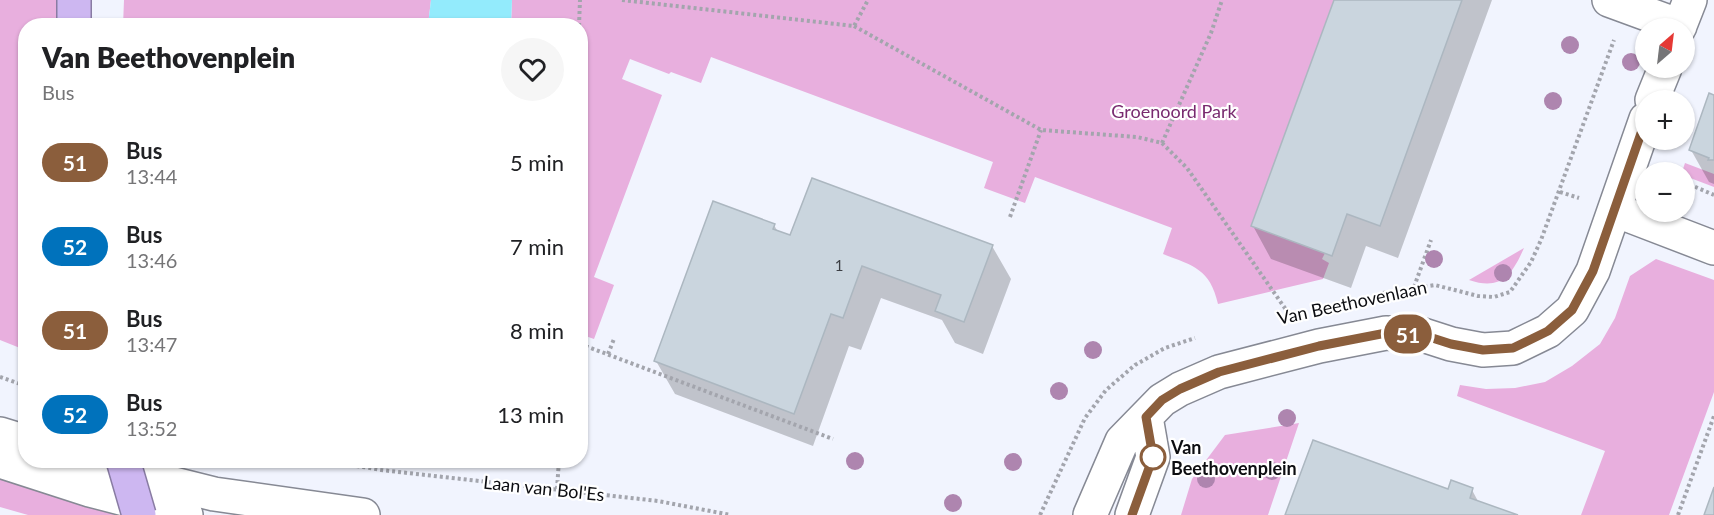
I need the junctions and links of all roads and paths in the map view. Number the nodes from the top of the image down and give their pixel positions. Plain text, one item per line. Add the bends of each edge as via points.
1 (74, 0) edge
2 (580, 0) edge
3 (622, 0) edge
4 (867, 0) edge
5 (1222, 0) edge
6 (1618, 3) edge
7 (74, 18) edge
8 (579, 18) edge
9 (1683, 18) edge
10 (854, 26) junction
11 (1041, 130) junction
12 (1162, 143) junction
13 (1635, 150) edge
14 (1695, 187) edge
15 (1714, 195) edge
16 (1615, 210) junction
17 (1010, 217) dead end
18 (1431, 240) dead end
19 (1714, 248) edge
20 (1414, 287) junction
21 (1375, 295) dead end
22 (1300, 312) dead end
23 (1289, 314) junction
24 (1279, 317) dead end
25 (1206, 335) dead end
26 (614, 339) dead end
27 (588, 347) edge
28 (608, 354) junction
29 (0, 377) edge
30 (18, 383) edge
31 (1714, 416) edge
32 (1146, 417) junction
33 (0, 434) edge
34 (833, 439) dead end
35 (18, 440) edge
36 (0, 461) edge
37 (18, 467) edge
38 (22, 468) edge
39 (110, 468) edge
40 (125, 468) edge
41 (369, 468) edge
42 (558, 468) edge
43 (557, 489) junction
44 (139, 515) edge
45 (186, 515) edge
46 (363, 515) edge
47 (730, 515) edge
48 (1040, 515) edge
49 (1090, 515) edge
50 (1132, 515) edge
51 (1678, 515) edge

1 - 7 highway
2 - 8 path
3 - 10 path
4 - 10 path
5 - 12 path
6 - 9 street
6 - 20 path, Van Beethovenlaan via 1541,240 1510,292 1494,297 1435,285
10 - 11 path
11 - 12 path via 1137,137
11 - 17 path
12 - 23 path via 1187,168
13 - 16 street, Van Beethovenlaan
14 - 15 path
16 - 19 street
16 - 32 street, Van Beethovenlaan via 1593,271 1572,310 1548,331 1513,348 1483,350 1420,334 1386,333 1219,372 1162,400
18 - 20 path
20 - 21 path, Van Beethovenlaan
22 - 23 path, Van Beethovenlaan
23 - 24 path, Van Beethovenlaan
25 - 48 path via 1165,348 1135,365 1106,390 1085,418
26 - 28 path
27 - 28 path
28 - 34 path
29 - 30 path
31 - 51 path
32 - 49 street, Van Beethovenlaan via 1122,441
32 - 50 street via 1153,457
33 - 35 street
36 - 37 street
38 - 45 street
39 - 46 street via 214,494
40 - 44 highway, bridge
41 - 43 path, Laan van Bol'Es
42 - 43 path
43 - 47 path, Laan van Bol'Es via 658,501

